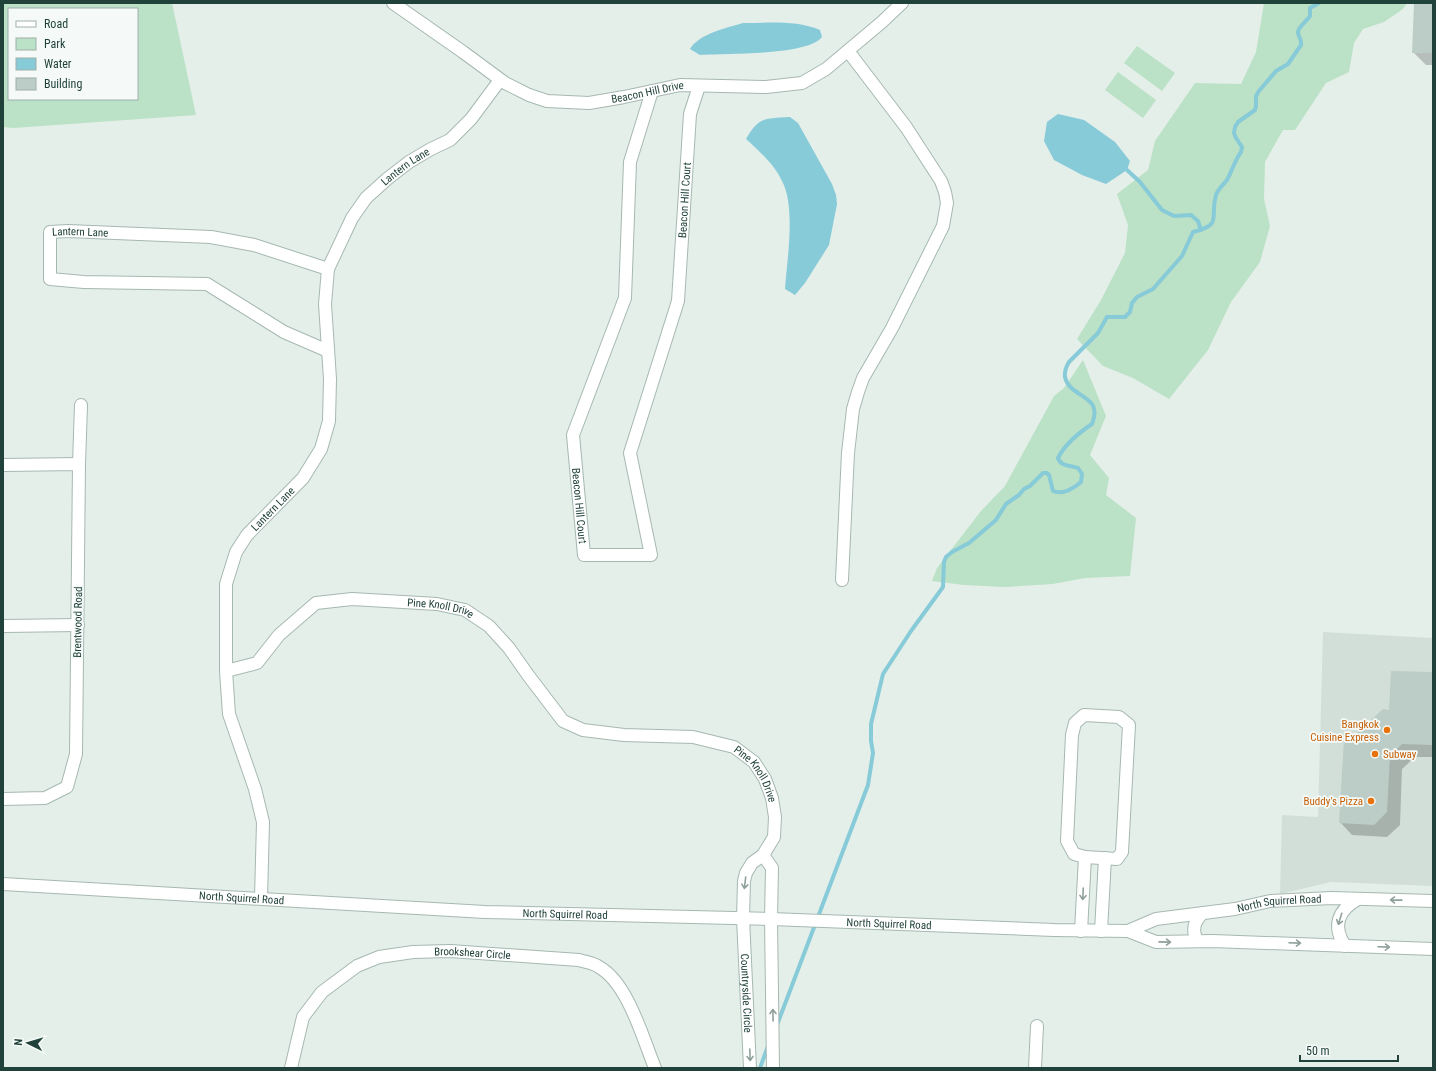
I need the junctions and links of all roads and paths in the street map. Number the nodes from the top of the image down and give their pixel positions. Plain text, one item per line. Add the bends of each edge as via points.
1 (393, 3) edge
2 (902, 3) edge
3 (848, 51) junction
4 (500, 80) junction
5 (699, 86) junction
6 (652, 91) junction
7 (328, 269) junction
8 (328, 351) junction
9 (81, 405) dead end
10 (79, 464) junction
11 (3, 465) edge
12 (842, 580) dead end
13 (78, 625) junction
14 (3, 626) edge
15 (226, 671) junction
16 (3, 799) edge
17 (763, 855) junction
18 (1085, 857) junction
19 (1105, 858) junction
20 (3, 884) edge
21 (261, 898) junction
22 (1358, 899) junction
23 (1433, 901) edge
24 (1203, 913) junction
25 (743, 918) junction
26 (771, 919) junction
27 (1081, 931) junction
28 (1101, 931) junction
29 (1128, 931) junction
30 (1198, 941) junction
31 (1345, 946) junction
32 (1433, 949) edge
33 (1037, 1026) dead end
34 (291, 1068) edge
35 (655, 1068) edge
36 (750, 1068) edge
37 (773, 1068) edge
38 (1035, 1068) edge

1 - 4 street, Beacon Hill Drive
2 - 3 street, Beacon Hill Drive
3 - 5 street, Beacon Hill Drive via 826,69 802,83 766,87
3 - 12 street via 906,127 941,181 947,203 943,226 892,328 863,378 853,409 848,453
4 - 6 street, Beacon Hill Drive via 547,101 589,103
4 - 7 street, Lantern Lane via 471,119 450,140 409,162 366,198 352,218
5 - 6 street, Beacon Hill Drive via 680,85
5 - 6 street, Beacon Hill Court via 690,114 678,301 630,453 651,555 584,555 573,435 625,298 630,162
7 - 8 street, Lantern Lane via 325,304
7 - 8 street, Lantern Lane via 254,245 212,237 50,232 50,279 207,284 284,332
8 - 15 street, Lantern Lane via 329,421 321,449 303,478 247,535 236,552 226,589
9 - 10 street, Brentwood Road
10 - 11 street
10 - 13 street, Brentwood Road
13 - 14 street
13 - 16 street, Brentwood Road via 76,754 67,787 45,798
15 - 17 street, Pine Knoll Drive via 257,663 279,635 316,603 352,599 437,604 465,610 489,626 509,648 563,721 589,731 693,737 734,747 754,762 765,779 775,817 774,837
15 - 21 street via 229,714 255,789 263,822
17 -> 25 street, Pine Knoll Drive via 752,863 746,873
17 - 26 street via 772,868
18 - 19 street
18 - 19 street via 1074,854 1067,841 1073,729 1075,723 1084,715 1118,717 1129,725 1122,852 1116,860
18 -> 27 street
19 - 28 street
20 - 21 street, North Squirrel Road
21 - 25 street, North Squirrel Road via 478,911
23 -> 22 street, North Squirrel Road
22 - 24 street, North Squirrel Road via 1306,898 1270,901
22 -> 31 street via 1344,909 1340,917 1338,932
24 - 29 street, North Squirrel Road via 1156,919
24 - 30 street via 1194,926
25 - 26 street, North Squirrel Road
25 -> 36 street, Countryside Circle
26 - 27 street, North Squirrel Road
37 -> 26 street
27 - 28 street, North Squirrel Road
28 - 29 street, North Squirrel Road
29 -> 30 street, North Squirrel Road via 1156,942
30 -> 31 street, North Squirrel Road
31 -> 32 street, North Squirrel Road
33 - 38 street
34 - 35 street, Brookshear Circle via 303,1017 322,992 357,966 379,957 413,952 450,951 579,960 599,966 615,981 634,1013

